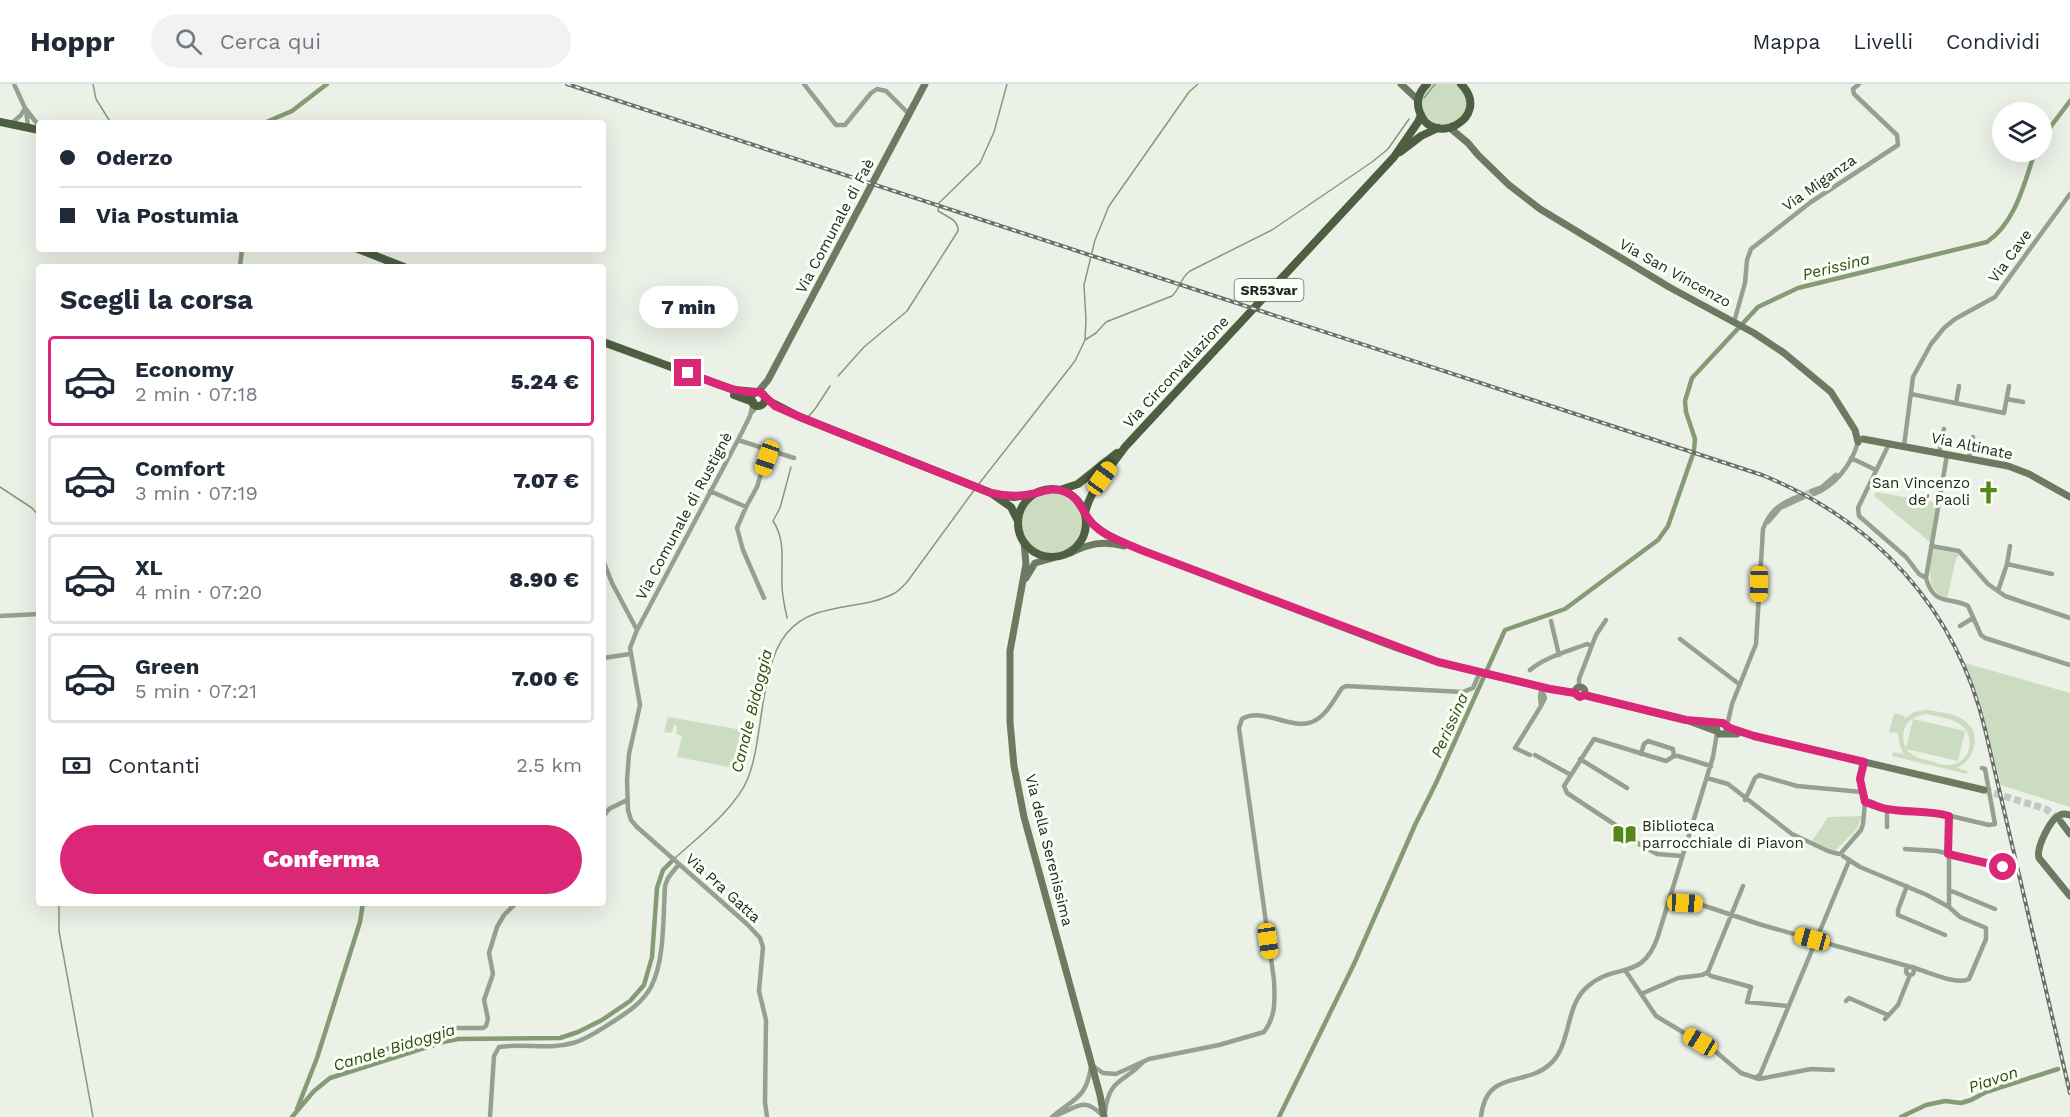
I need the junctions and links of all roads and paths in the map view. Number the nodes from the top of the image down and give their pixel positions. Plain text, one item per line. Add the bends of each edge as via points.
1 (14, 84) edge
2 (804, 84) edge
3 (925, 84) edge
4 (1401, 84) edge
5 (1426, 84) edge
6 (1461, 84) edge
7 (1471, 84) edge
8 (1859, 84) edge
9 (1469, 96) junction
10 (1418, 100) junction
11 (25, 108) junction
12 (909, 114) junction
13 (1421, 115) junction
14 (1464, 120) junction
15 (0, 122) edge
16 (11, 124) junction
17 (34, 126) edge
18 (1437, 128) junction
19 (1450, 128) junction
20 (1468, 143) junction
21 (1394, 157) junction
22 (2070, 194) edge
23 (366, 252) edge
24 (379, 257) junction
25 (389, 264) edge
26 (396, 264) edge
27 (1738, 324) junction
28 (606, 343) edge
29 (1959, 386) dead end
30 (2009, 386) dead end
31 (1911, 394) junction
32 (759, 399) junction
33 (2007, 399) junction
34 (2023, 402) dead end
35 (1956, 403) junction
36 (1944, 429) dead end
37 (1973, 437) dead end
38 (1859, 439) junction
39 (738, 440) junction
40 (1889, 444) junction
41 (1904, 446) junction
42 (1125, 447) junction
43 (768, 451) junction
44 (1943, 454) junction
45 (794, 458) dead end
46 (1969, 458) junction
47 (1850, 460) junction
48 (1876, 470) junction
49 (1060, 490) junction
50 (710, 491) junction
51 (1812, 492) tunnel mouth
52 (991, 493) junction
53 (1035, 494) junction
54 (1801, 497) tunnel mouth
55 (2070, 497) edge
56 (746, 507) junction
57 (1085, 515) junction
58 (1018, 521) junction
59 (1024, 542) junction
60 (1931, 546) junction
61 (2010, 546) dead end
62 (1141, 550) junction
63 (1070, 553) junction
64 (1053, 558) junction
65 (2007, 564) junction
66 (606, 568) edge
67 (2052, 574) dead end
68 (1926, 578) junction
69 (1022, 586) junction
70 (1998, 591) junction
71 (764, 598) dead end
72 (36, 614) edge
73 (0, 616) edge
74 (1973, 618) junction
75 (2070, 618) edge
76 (1606, 620) dead end
77 (1551, 621) dead end
78 (1959, 626) dead end
79 (637, 630) junction
80 (1680, 639) dead end
81 (1592, 646) junction
82 (630, 654) junction
83 (1559, 655) junction
84 (606, 658) edge
85 (2070, 665) edge
86 (1530, 670) dead end
87 (1480, 672) junction
88 (1739, 684) junction
89 (1542, 689) junction
90 (1577, 690) junction
91 (1722, 729) junction
92 (1641, 754) junction
93 (1674, 756) junction
94 (1581, 759) junction
95 (1864, 762) junction
96 (1711, 766) junction
97 (1982, 768) dead end
98 (1570, 775) junction
99 (1707, 778) junction
100 (1627, 788) dead end
101 (1984, 790) tunnel mouth
102 (1862, 792) junction
103 (627, 800) junction
104 (1745, 800) junction
105 (1865, 802) junction
106 (1887, 809) junction
107 (606, 812) edge
108 (1949, 816) junction
109 (2062, 817) edge
110 (1887, 827) dead end
111 (2070, 834) edge
112 (1905, 849) dead end
113 (1841, 854) junction
114 (1948, 854) junction
115 (1682, 855) junction
116 (1849, 861) junction
117 (678, 864) junction
118 (2003, 867) dead end
119 (1743, 886) dead end
120 (1907, 886) junction
121 (1949, 890) junction
122 (2070, 896) edge
123 (1668, 902) junction
124 (513, 906) edge
125 (1949, 907) junction
126 (1995, 909) dead end
127 (1733, 915) junction
128 (1945, 935) dead end
129 (1815, 939) junction
130 (1625, 970) junction
131 (1909, 972) junction
132 (1707, 973) junction
133 (1641, 994) junction
134 (1846, 1001) dead end
135 (1787, 1006) junction
136 (358, 1059) dead end
137 (1143, 1062) junction
138 (1091, 1064) junction
139 (1833, 1070) dead end
140 (1756, 1077) junction
141 (1053, 1116) edge
142 (490, 1117) edge
143 (767, 1117) edge
144 (1104, 1117) edge
145 (1481, 1117) edge

1 - 11 street
2 - 12 street via 836,125 845,125 878,89 886,91
3 - 12 main road, Via Comunale di Faè
4 - 10 main road
5 - 10 main road
6 - 9 main road
7 - 9 main road
8 - 27 street, Via Miganza via 1853,89 1854,94 1897,135 1898,145 1811,202 1751,249 1746,260
9 - 14 main road
10 - 13 main road
11 - 16 street
11 - 17 street
12 - 32 main road, Via Comunale di Faè
13 - 18 main road
13 - 21 main road, Via Circonvallazione / SR53var
14 - 19 main road
14 - 20 main road via 1462,132
15 - 16 main road
16 - 17 main road
18 - 19 main road
18 - 21 main road, Via Circonvallazione / SR53var
19 - 20 main road, Via San Vincenzo
20 - 27 main road, Via San Vincenzo via 1509,185 1540,209 1669,288
21 - 42 main road, Via Circonvallazione / SR53var
22 - 31 street, Via Cave via 1995,297 1960,315 1935,339 1913,377
23 - 24 main road
24 - 25 street
24 - 26 main road
27 - 38 main road, Via San Vincenzo via 1784,353 1827,388
28 - 32 main road
29 - 35 street
30 - 33 street
31 - 35 street
31 - 41 street, Via Cave
32 - 39 street, Via Comunale di Rustignè
32 - 52 main road
33 - 34 street
33 - 35 street via 2004,413
36 - 44 street
37 - 46 street
38 - 40 main road, Via Altinate
38 - 47 street
39 - 43 street
39 - 50 street, Via Comunale di Rustignè
40 - 41 main road, Via Altinate
40 - 48 street
41 - 44 main road, Via Altinate
42 - 49 main road, Via Circonvallazione / SR53var via 1078,484
42 - 57 main road, Via Circonvallazione / SR53var via 1096,487
43 - 45 street
43 - 56 street
44 - 46 main road, Via Altinate
44 - 60 street
46 - 55 main road, Via Altinate via 2022,471
47 - 48 street
47 - 51 street via 1834,482
48 - 68 street via 1858,508 1859,516
49 - 53 main road
49 - 57 main road via 1074,497
50 - 56 street
50 - 79 street, Via Comunale di Rustignè
52 - 53 main road via 1014,497
52 - 58 main road via 1011,507
53 - 58 main road via 1026,501
54 - 88 street via 1784,505 1766,528 1761,545 1757,633
56 - 71 street via 738,533
57 - 62 main road via 1102,532
57 - 63 main road via 1083,538
58 - 59 main road
59 - 64 main road via 1035,553
59 - 69 main road
60 - 68 street
60 - 70 street via 1959,551
61 - 65 street
62 - 63 main road via 1099,543
62 - 87 main road via 1397,648
63 - 64 main road
64 - 69 main road via 1040,560 1031,567
65 - 67 street
65 - 70 street
66 - 79 street
68 - 74 street via 1936,595 1947,602 1965,605
69 - 138 main road, Via della Serenissima via 1010,651 1014,766 1024,818
70 - 75 street
72 - 73 street
74 - 78 street
74 - 85 street via 1985,638
76 - 81 street
77 - 83 street
79 - 82 street, Via Pra Gatta
80 - 88 street
81 - 83 street via 1587,644
81 - 90 street
82 - 84 street
82 - 103 street, Via Pra Gatta via 640,705 629,754
83 - 86 street
87 - 89 main road
87 - 137 street via 1473,688 1462,692 1346,686 1320,718 1306,723 1260,715 1242,719 1239,728 1274,980 1273,1016 1263,1032
88 - 91 street
89 - 90 main road
89 - 98 street via 1545,698 1515,748
90 - 91 main road via 1580,697
91 - 95 main road
91 - 96 street
92 - 93 street via 1666,761
92 - 93 street via 1648,741 1673,749
92 - 94 street via 1594,739
93 - 96 street
94 - 98 street
94 - 100 street
95 - 101 main road
95 - 102 street
96 - 99 street
97 - 108 street via 1995,824
98 - 115 street via 1564,786 1567,793 1639,844 1658,854
99 - 104 street via 1728,784
99 - 115 street
102 - 104 street via 1797,786 1759,775
102 - 105 street
103 - 107 street
103 - 117 street, Via Pra Gatta via 631,820
104 - 113 street via 1792,834 1828,852
105 - 106 street
105 - 113 street via 1862,827
106 - 108 street
106 - 110 street
108 - 114 street
109 - 111 main road
109 - 122 main road via 2037,853
112 - 114 street
113 - 116 street
114 - 118 street
114 - 121 street
115 - 123 street
116 - 120 street
116 - 129 street
117 - 142 street via 665,886 660,959 651,987 630,1011 574,1043 499,1047 494,1056
117 - 143 street, Via Pra Gatta via 754,931 763,946 759,991 767,1033
119 - 127 street
120 - 125 street
120 - 128 street via 1898,915
121 - 125 street
121 - 126 street
123 - 127 street via 1699,904
123 - 130 street via 1650,956
124 - 136 street via 497,927 489,953 494,974 484,1000 486,1026 435,1033
125 - 131 street via 1987,930 1969,979 1958,982 1921,970
127 - 129 street
127 - 132 street
129 - 131 street via 1900,964
129 - 135 street
130 - 133 street
130 - 145 street via 1605,975 1587,987 1576,1000 1550,1065 1495,1087 1484,1101
131 - 134 street via 1898,1005 1887,1017 1849,998
132 - 133 street via 1678,978
132 - 135 street via 1751,987 1747,1002
133 - 140 street via 1662,1020 1716,1052 1741,1073
135 - 140 street
137 - 138 street via 1111,1075
137 - 144 street via 1115,1083 1106,1098
138 - 141 street via 1084,1090
138 - 144 main road, Via della Serenissima
139 - 140 street
141 - 144 street via 1088,1104

